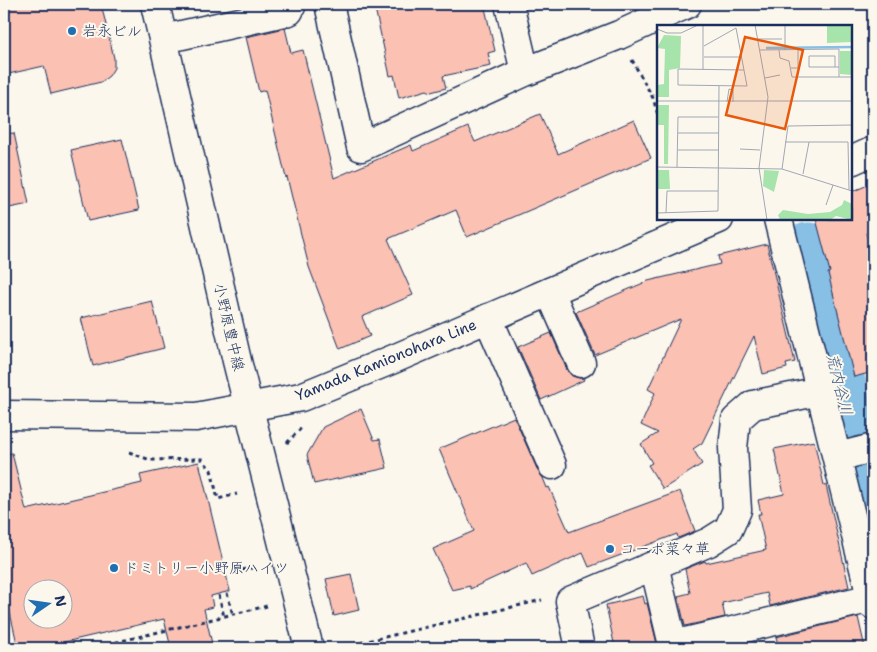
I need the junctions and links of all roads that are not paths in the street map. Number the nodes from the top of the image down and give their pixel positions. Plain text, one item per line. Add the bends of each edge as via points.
1 (155, 4) edge
2 (292, 4) edge
3 (329, 4) edge
4 (509, 4) edge
5 (687, 4) edge
6 (656, 10) edge
7 (164, 39) junction
8 (525, 72) junction
9 (873, 150) edge
10 (852, 160) edge
11 (717, 220) edge
12 (778, 220) edge
13 (550, 292) junction
14 (488, 318) junction
15 (581, 363) dead end
16 (820, 391) junction
17 (248, 407) junction
18 (4, 415) edge
19 (858, 452) edge
20 (552, 465) dead end
21 (654, 565) junction
22 (872, 601) edge
23 (309, 648) edge
24 (580, 648) edge

1 - 7 street, 小野原豊中線
2 - 7 street via 289,11
3 - 8 street via 361,147
4 - 8 street
5 - 6 street
6 - 8 street via 619,35
7 - 17 street, 小野原豊中線
9 - 10 street
11 - 13 street, Yamada Kamionohara Line
12 - 16 street
13 - 14 street, Yamada Kamionohara Line
13 - 15 street
14 - 17 street, Yamada Kamionohara Line via 301,397
14 - 20 street
16 - 19 street
16 - 21 street via 753,405 736,420 733,448 737,510 728,530 709,542
17 - 18 street, Yamada Kamionohara Line via 196,417
17 - 23 street, 小野原豊中線
19 - 22 street
21 - 22 street via 673,645
21 - 24 street via 570,601

